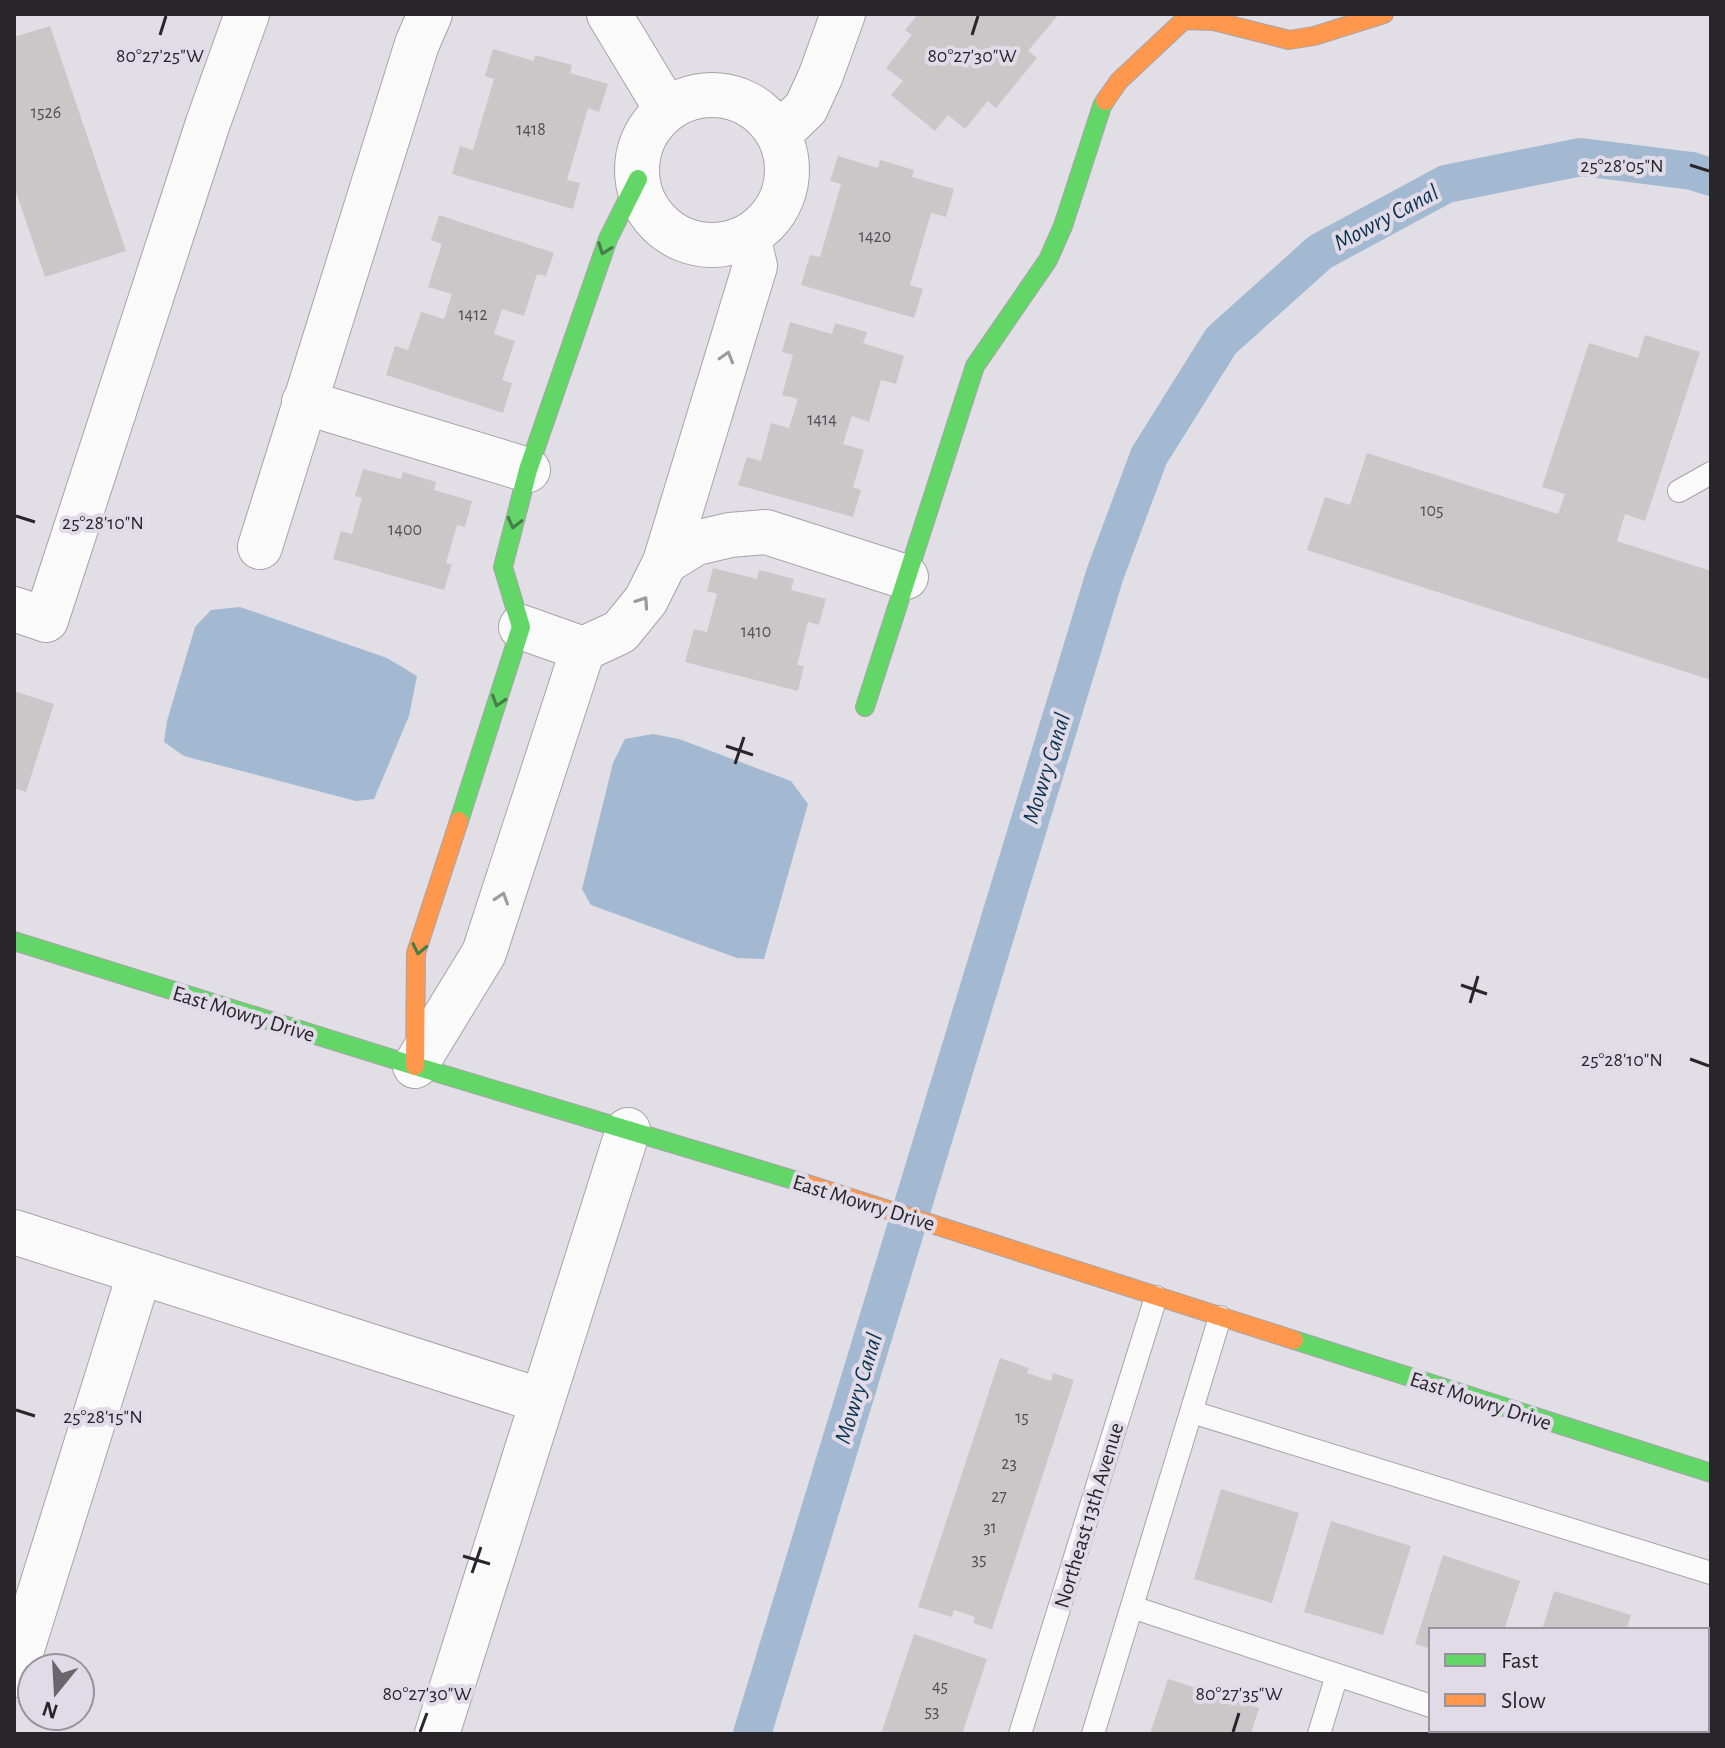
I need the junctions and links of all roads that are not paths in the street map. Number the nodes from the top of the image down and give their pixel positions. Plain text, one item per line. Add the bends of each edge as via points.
1 (247, 14) edge
2 (430, 14) edge
3 (609, 14) edge
4 (843, 14) edge
5 (1384, 14) edge
6 (667, 110) junction
7 (779, 134) junction
8 (638, 179) junction
9 (748, 236) junction
10 (304, 402) junction
11 (528, 470) junction
12 (1711, 473) edge
13 (1679, 491) dead end
14 (260, 547) dead end
15 (665, 562) junction
16 (906, 577) junction
17 (14, 609) edge
18 (521, 627) junction
19 (583, 649) junction
20 (865, 707) dead end
21 (14, 941) edge
22 (415, 1066) junction
23 (628, 1130) junction
24 (14, 1232) edge
25 (140, 1272) junction
26 (1156, 1297) junction
27 (1220, 1317) junction
28 (542, 1401) junction
29 (1192, 1412) junction
30 (1711, 1473) edge
31 (1711, 1573) edge
32 (1132, 1607) junction
33 (14, 1675) edge
34 (1337, 1675) junction
35 (1429, 1705) edge
36 (437, 1734) edge
37 (1020, 1734) edge
38 (1093, 1734) edge
39 (1319, 1734) edge

1 - 17 street via 46,620
2 - 10 street
3 - 6 street
4 - 7 street via 806,108
5 - 16 street via 1289,40 1214,21 1184,20 1119,81 1102,106 1048,260 975,366
6 - 7 street via 690,98 715,94 741,100 763,114
6 - 8 street via 649,129 639,153
7 - 9 street via 788,180 767,222
8 - 9 street via 644,202 658,222 678,236 701,244 725,244
8 -> 11 street via 608,239
15 -> 9 street via 755,266
10 - 11 street
10 - 14 street
11 -> 18 street via 503,567
12 - 13 lane
15 - 16 street via 696,543 766,532
19 -> 15 street via 620,632 646,600
16 - 20 street
18 - 19 street
18 -> 22 street via 416,953
22 -> 19 street via 484,953
21 - 22 street, East Mowry Drive
22 - 23 street, East Mowry Drive
23 - 26 street, East Mowry Drive
23 - 28 street
24 - 25 street
25 - 28 street
25 - 33 street
26 - 27 street, East Mowry Drive
26 - 37 lane, Northeast 13th Avenue
27 - 29 lane
27 - 30 street, East Mowry Drive
28 - 36 street
29 - 31 lane
29 - 32 lane
32 - 34 lane
32 - 38 lane
34 - 35 lane
34 - 39 lane

